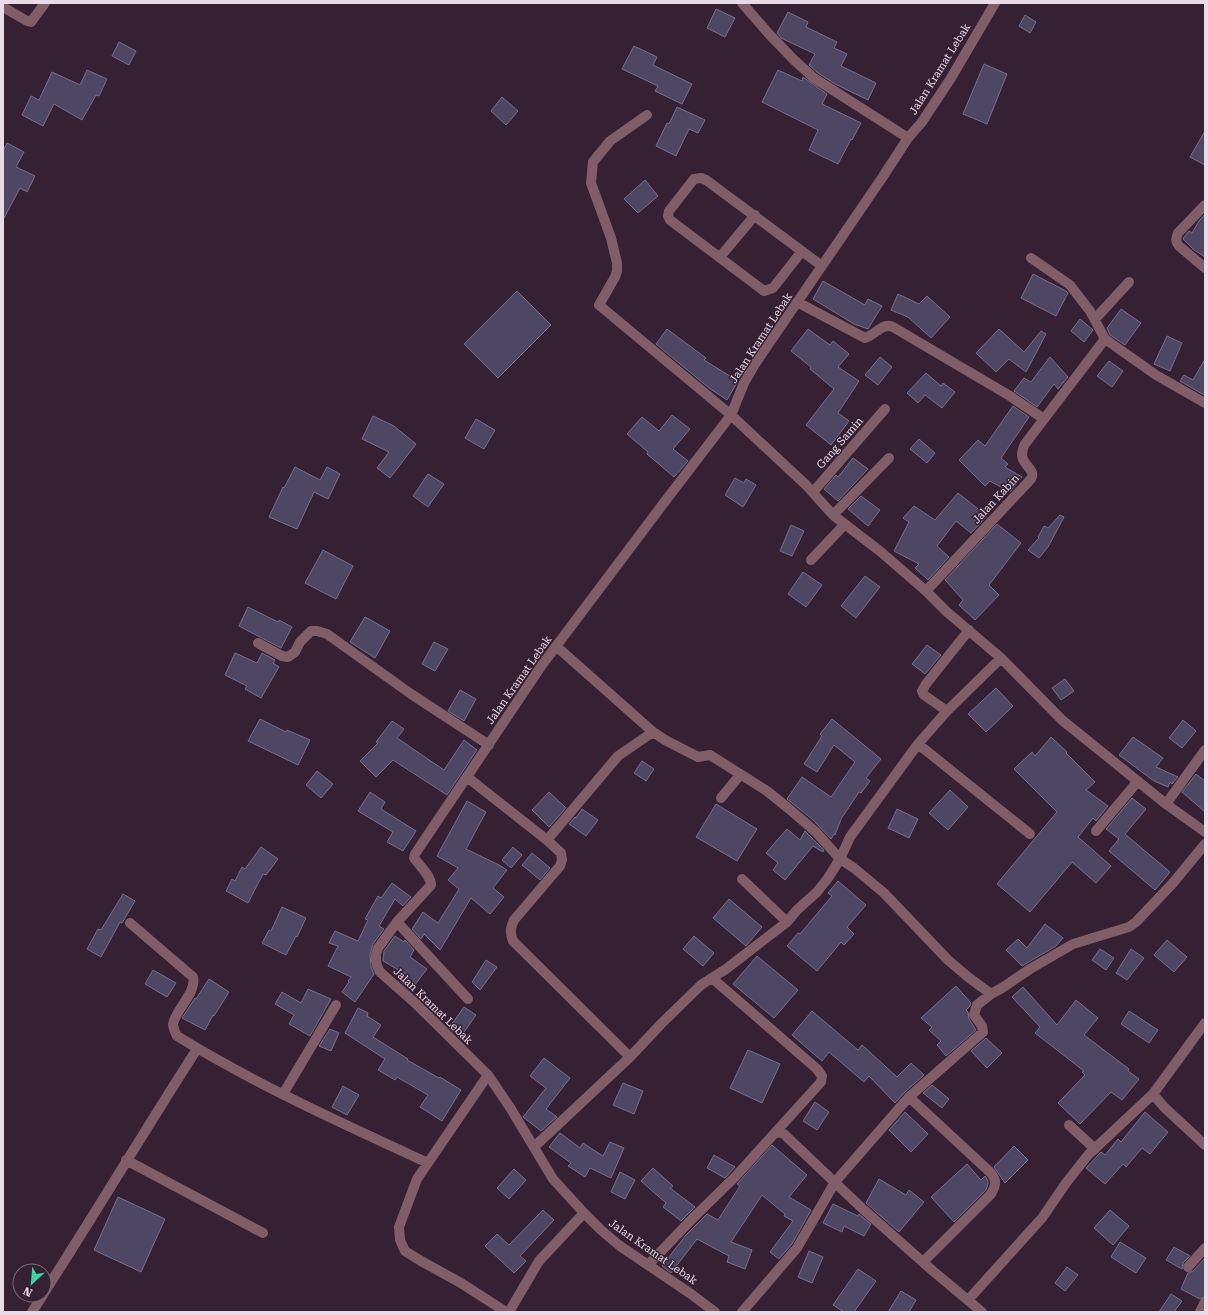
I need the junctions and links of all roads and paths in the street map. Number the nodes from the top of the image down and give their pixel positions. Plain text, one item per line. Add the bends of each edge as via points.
1 (45, 3) edge
2 (742, 3) edge
3 (995, 3) edge
4 (4, 10) edge
5 (647, 115) dead end
6 (908, 138) junction
7 (1205, 205) edge
8 (755, 215) junction
9 (802, 250) junction
10 (720, 257) junction
11 (1031, 258) dead end
12 (822, 266) junction
13 (1205, 268) edge
14 (1128, 282) dead end
15 (797, 302) junction
16 (1095, 319) junction
17 (1105, 339) junction
18 (1205, 404) edge
19 (885, 409) dead end
20 (731, 414) junction
21 (1044, 419) junction
22 (888, 458) dead end
23 (813, 492) junction
24 (833, 515) junction
25 (845, 524) junction
26 (810, 560) dead end
27 (926, 591) junction
28 (969, 630) junction
29 (258, 643) dead end
30 (556, 646) junction
31 (1001, 658) junction
32 (948, 711) junction
33 (653, 732) junction
34 (918, 744) junction
35 (489, 745) junction
36 (1205, 750) edge
37 (740, 775) junction
38 (467, 777) junction
39 (1138, 781) junction
40 (721, 798) dead end
41 (1166, 804) junction
42 (1096, 831) dead end
43 (1205, 832) edge
44 (1030, 834) dead end
45 (547, 840) junction
46 (1205, 844) edge
47 (840, 859) junction
48 (742, 879) dead end
49 (397, 922) junction
50 (787, 922) junction
51 (130, 923) dead end
52 (712, 978) junction
53 (991, 994) junction
54 (468, 999) dead end
55 (336, 1005) dead end
56 (1205, 1022) edge
57 (197, 1049) junction
58 (630, 1058) junction
59 (488, 1075) junction
60 (283, 1094) junction
61 (1153, 1094) junction
62 (909, 1097) junction
63 (1069, 1125) dead end
64 (776, 1132) junction
65 (1205, 1145) edge
66 (534, 1147) junction
67 (1095, 1149) junction
68 (126, 1160) junction
69 (428, 1162) junction
70 (835, 1182) junction
71 (584, 1213) junction
72 (263, 1233) dead end
73 (1205, 1248) edge
74 (923, 1262) junction
75 (648, 1265) junction
76 (1188, 1267) dead end
77 (52, 1281) edge
78 (968, 1300) junction
79 (1205, 1302) edge
80 (38, 1303) edge
81 (32, 1312) edge
82 (507, 1312) edge
83 (715, 1312) edge
84 (742, 1312) edge
85 (982, 1312) edge
86 (1200, 1312) edge

1 - 4 street via 31,22
2 - 6 street via 814,78
3 - 6 street, Jalan Kramat Lebak via 951,78 922,122
5 - 20 street via 610,141 593,162 591,184 611,238 617,263 615,277 599,305
6 - 12 street, Jalan Kramat Lebak
7 - 13 street via 1176,238 1179,246
8 - 9 street
8 - 10 street
8 - 10 street via 706,180 694,179 671,207 668,216
9 - 10 street via 773,288 764,291
9 - 12 street
11 - 16 street via 1070,285
12 - 15 street, Jalan Kramat Lebak
14 - 16 street
15 - 20 street, Jalan Kramat Lebak via 744,383
15 - 21 street via 865,338 889,325 1010,396
16 - 17 street
17 - 18 street via 1156,375
17 - 21 street, Jalan Kabin
19 - 23 street, Gang Samin
20 - 23 street
20 - 30 street, Jalan Kramat Lebak
21 - 27 street, Jalan Kabin via 1021,451 1033,473 1031,479
22 - 24 street
23 - 24 street
24 - 25 street
25 - 26 street
25 - 27 street
27 - 28 street
28 - 31 street
28 - 32 street via 922,691
29 - 35 street via 288,657 311,631 327,634 411,694
30 - 33 street
30 - 35 street, Jalan Kramat Lebak
31 - 32 street
31 - 39 street via 1062,720
32 - 34 street
33 - 37 street via 698,757 710,755
33 - 45 street via 618,756
34 - 44 street
34 - 47 street via 850,837
35 - 38 street, Jalan Kramat Lebak
36 - 41 street
37 - 40 street
37 - 47 street via 767,791 797,815
38 - 45 street
38 - 49 street, Jalan Kramat Lebak via 414,856 431,885
39 - 41 street
39 - 42 street
41 - 43 street
45 - 58 street via 560,853 560,866 514,920 510,935
46 - 53 street via 1173,882 1129,927 1073,944
47 - 50 street via 828,878
47 - 53 street via 884,893 948,960
48 - 50 street
49 - 54 street
49 - 59 street, Jalan Kramat Lebak via 378,948 377,966 380,972
50 - 52 street
51 - 57 street via 193,977 192,988 173,1025 177,1036
52 - 58 street via 681,1004
52 - 64 street via 822,1076 821,1082
53 - 62 street via 974,1009 974,1015 983,1032
55 - 60 street
56 - 61 street
57 - 60 street
57 - 68 street
58 - 66 street
59 - 66 street, Jalan Kramat Lebak
59 - 69 street
60 - 69 street
61 - 65 street
61 - 67 street
62 - 70 street
62 - 74 street via 991,1173 996,1186
63 - 67 street
64 - 70 street via 784,1134
64 - 75 street
66 - 71 street, Jalan Kramat Lebak via 553,1178
67 - 78 street via 1066,1182 1042,1218
68 - 72 street
68 - 77 street
69 - 82 street via 417,1180 399,1227 401,1245 405,1251
70 - 74 street
70 - 84 street via 797,1248
71 - 75 street, Jalan Kramat Lebak via 610,1238
71 - 82 street via 539,1261
73 - 76 street
74 - 78 street
75 - 83 street, Jalan Kramat Lebak
78 - 85 street
79 - 86 street
80 - 81 street

